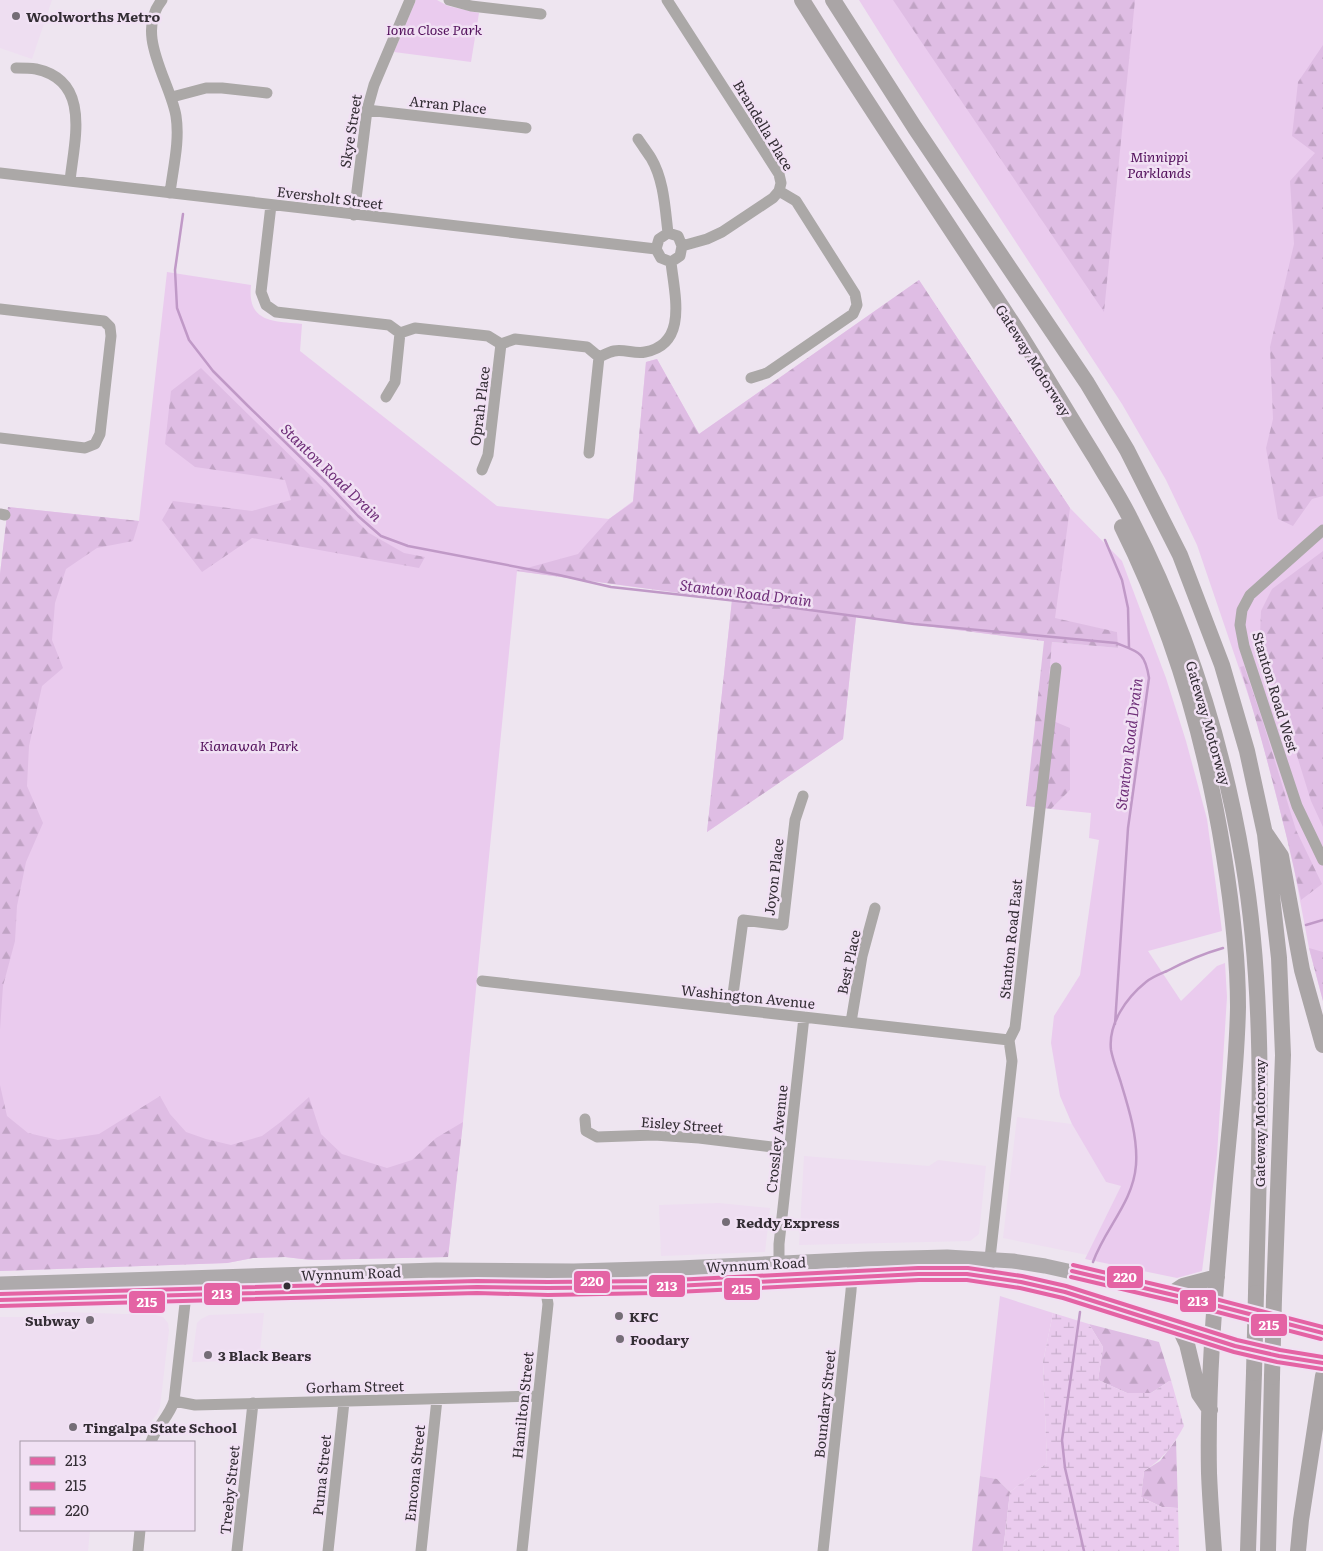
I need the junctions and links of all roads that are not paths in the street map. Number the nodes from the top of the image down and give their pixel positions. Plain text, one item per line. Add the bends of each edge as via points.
1 (162, 0) edge
2 (410, 0) edge
3 (449, 0) edge
4 (667, 0) edge
5 (802, 0) edge
6 (833, 0) edge
7 (541, 14) dead end
8 (16, 68) dead end
9 (267, 93) dead end
10 (172, 97) junction
11 (367, 110) junction
12 (526, 128) dead end
13 (638, 139) dead end
14 (0, 173) edge
15 (70, 181) junction
16 (780, 191) junction
17 (170, 193) junction
18 (271, 205) junction
19 (354, 215) junction
20 (668, 232) junction
21 (682, 246) junction
22 (656, 249) junction
23 (671, 262) junction
24 (0, 309) edge
25 (400, 333) junction
26 (501, 344) junction
27 (599, 357) junction
28 (752, 378) dead end
29 (386, 397) dead end
30 (0, 438) edge
31 (589, 454) dead end
32 (1099, 465) junction
33 (482, 470) dead end
34 (1323, 530) edge
35 (1056, 668) dead end
36 (803, 796) dead end
37 (1265, 834) junction
38 (1323, 860) edge
39 (875, 908) dead end
40 (482, 981) dead end
41 (731, 1009) junction
42 (804, 1017) junction
43 (851, 1022) junction
44 (1009, 1040) junction
45 (1323, 1045) edge
46 (585, 1119) dead end
47 (789, 1149) junction
48 (853, 1259) junction
49 (990, 1259) junction
50 (779, 1263) junction
51 (529, 1270) junction
52 (367, 1272) junction
53 (988, 1276) junction
54 (188, 1277) junction
55 (852, 1277) junction
56 (1216, 1278) junction
57 (0, 1284) edge
58 (547, 1288) junction
59 (380, 1289) junction
60 (1171, 1294) junction
61 (186, 1296) junction
62 (0, 1300) edge
63 (1214, 1305) junction
64 (1180, 1329) junction
65 (1323, 1333) edge
66 (1213, 1339) junction
67 (1323, 1363) edge
68 (1323, 1376) edge
69 (1321, 1395) edge
70 (538, 1396) junction
71 (437, 1399) junction
72 (174, 1402) junction
73 (344, 1402) junction
74 (254, 1403) junction
75 (1210, 1410) junction
76 (151, 1441) edge
77 (140, 1531) edge
78 (138, 1551) edge
79 (238, 1551) edge
80 (328, 1551) edge
81 (420, 1551) edge
82 (522, 1551) edge
83 (823, 1551) edge
84 (1214, 1551) edge
85 (1248, 1551) edge
86 (1268, 1551) edge
87 (1298, 1551) edge

1 - 10 street via 154,15 154,51
2 - 11 street, Skye Street via 374,85
3 - 7 street via 471,6
4 - 16 street, Brandella Place via 779,174
5 - 32 highway, Gateway Motorway
6 - 37 highway, Gateway Motorway via 1087,383 1158,508 1187,571 1222,665 1247,751
8 - 15 street via 52,74 74,99 77,115
9 - 10 street via 206,88
10 - 17 street via 177,133
11 - 12 street, Arran Place
11 - 19 street, Skye Street
13 - 20 street via 659,176
14 - 15 street, Eversholt Street
15 - 17 street, Eversholt Street
16 - 21 street via 722,232
16 - 28 street, Brandella Place via 796,201 855,294 857,305 853,314 767,373
17 - 18 street, Eversholt Street
18 - 19 street, Eversholt Street
18 - 25 street via 261,292 266,305 276,312 389,325
19 - 22 street, Eversholt Street
20 - 21 street via 678,236
20 - 22 street via 659,239
21 - 23 street via 680,256
22 - 23 street via 661,258
23 - 27 street via 677,316 666,341 655,350 643,353 614,351
24 - 30 street via 104,321 110,327 111,336 100,434 95,444 84,448
25 - 26 street via 415,328 488,336
25 - 29 street via 395,382
26 - 27 street via 516,340 587,348
26 - 33 street, Oprah Place via 488,455
27 - 31 street
32 - 56 highway via 1099,481 1146,580 1183,682 1213,794 1230,895 1237,975 1237,1030
32 - 85 highway, Gateway Motorway, bridge via 1135,528 1166,596 1205,702 1240,844 1251,923 1258,1013 1259,1162
34 - 38 street, Stanton Road West via 1250,595 1242,610 1240,625 1297,806
35 - 44 street, Stanton Road East via 1016,1028
36 - 41 street, Joyon Place via 795,820 783,924 743,920
37 - 45 highway via 1281,856 1302,970
37 - 86 highway, Gateway Motorway, bridge via 1279,958 1283,1047
39 - 43 street, Best Place via 860,966
40 - 41 street, Washington Avenue
41 - 42 street, Washington Avenue
42 - 43 street, Washington Avenue
42 - 47 street, Crossley Avenue
43 - 44 street, Washington Avenue
44 - 49 street, Stanton Road East via 1012,1061
46 - 47 street, Eisley Street via 586,1131 597,1137 654,1135
47 - 50 street, Crossley Avenue
48 - 49 main road, Wynnum Road
48 - 50 main road, Wynnum Road
48 - 55 street, Boundary Street
49 - 53 street, Stanton Road East
49 - 60 main road, Wynnum Road via 1046,1266
50 - 51 main road, Wynnum Road
51 - 52 main road, Wynnum Road
51 - 58 street via 544,1280
52 - 54 main road, Wynnum Road
52 - 59 main road via 368,1281
53 - 55 main road, Wynnum Road via 947,1273
53 - 64 main road, Wynnum Road via 1074,1295
54 - 57 main road, Wynnum Road
54 - 61 street
55 - 58 main road, Wynnum Road via 721,1285
55 - 83 street, Boundary Street
56 - 60 highway via 1183,1286
56 - 63 highway
58 - 59 main road, Wynnum Road
58 - 70 street, Hamilton Street via 548,1311
59 - 61 main road, Wynnum Road
60 - 63 main road, Wynnum Road
61 - 62 main road, Wynnum Road
61 - 72 street
63 - 65 main road, Wynnum Road
63 - 66 highway
64 - 66 main road, Wynnum Road
64 - 75 highway via 1187,1344 1199,1394
66 - 67 main road, Wynnum Road via 1293,1360
66 - 75 highway
68 - 69 highway
69 - 87 highway
70 - 71 street, Gorham Street
70 - 82 street, Hamilton Street
71 - 73 street, Gorham Street
71 - 81 street, Emcona Street
72 - 74 street, Gorham Street via 195,1405
72 - 76 street
73 - 74 street, Gorham Street
73 - 80 street, Puma Street
74 - 79 street, Treeby Street
75 - 84 highway via 1209,1473
77 - 78 street

